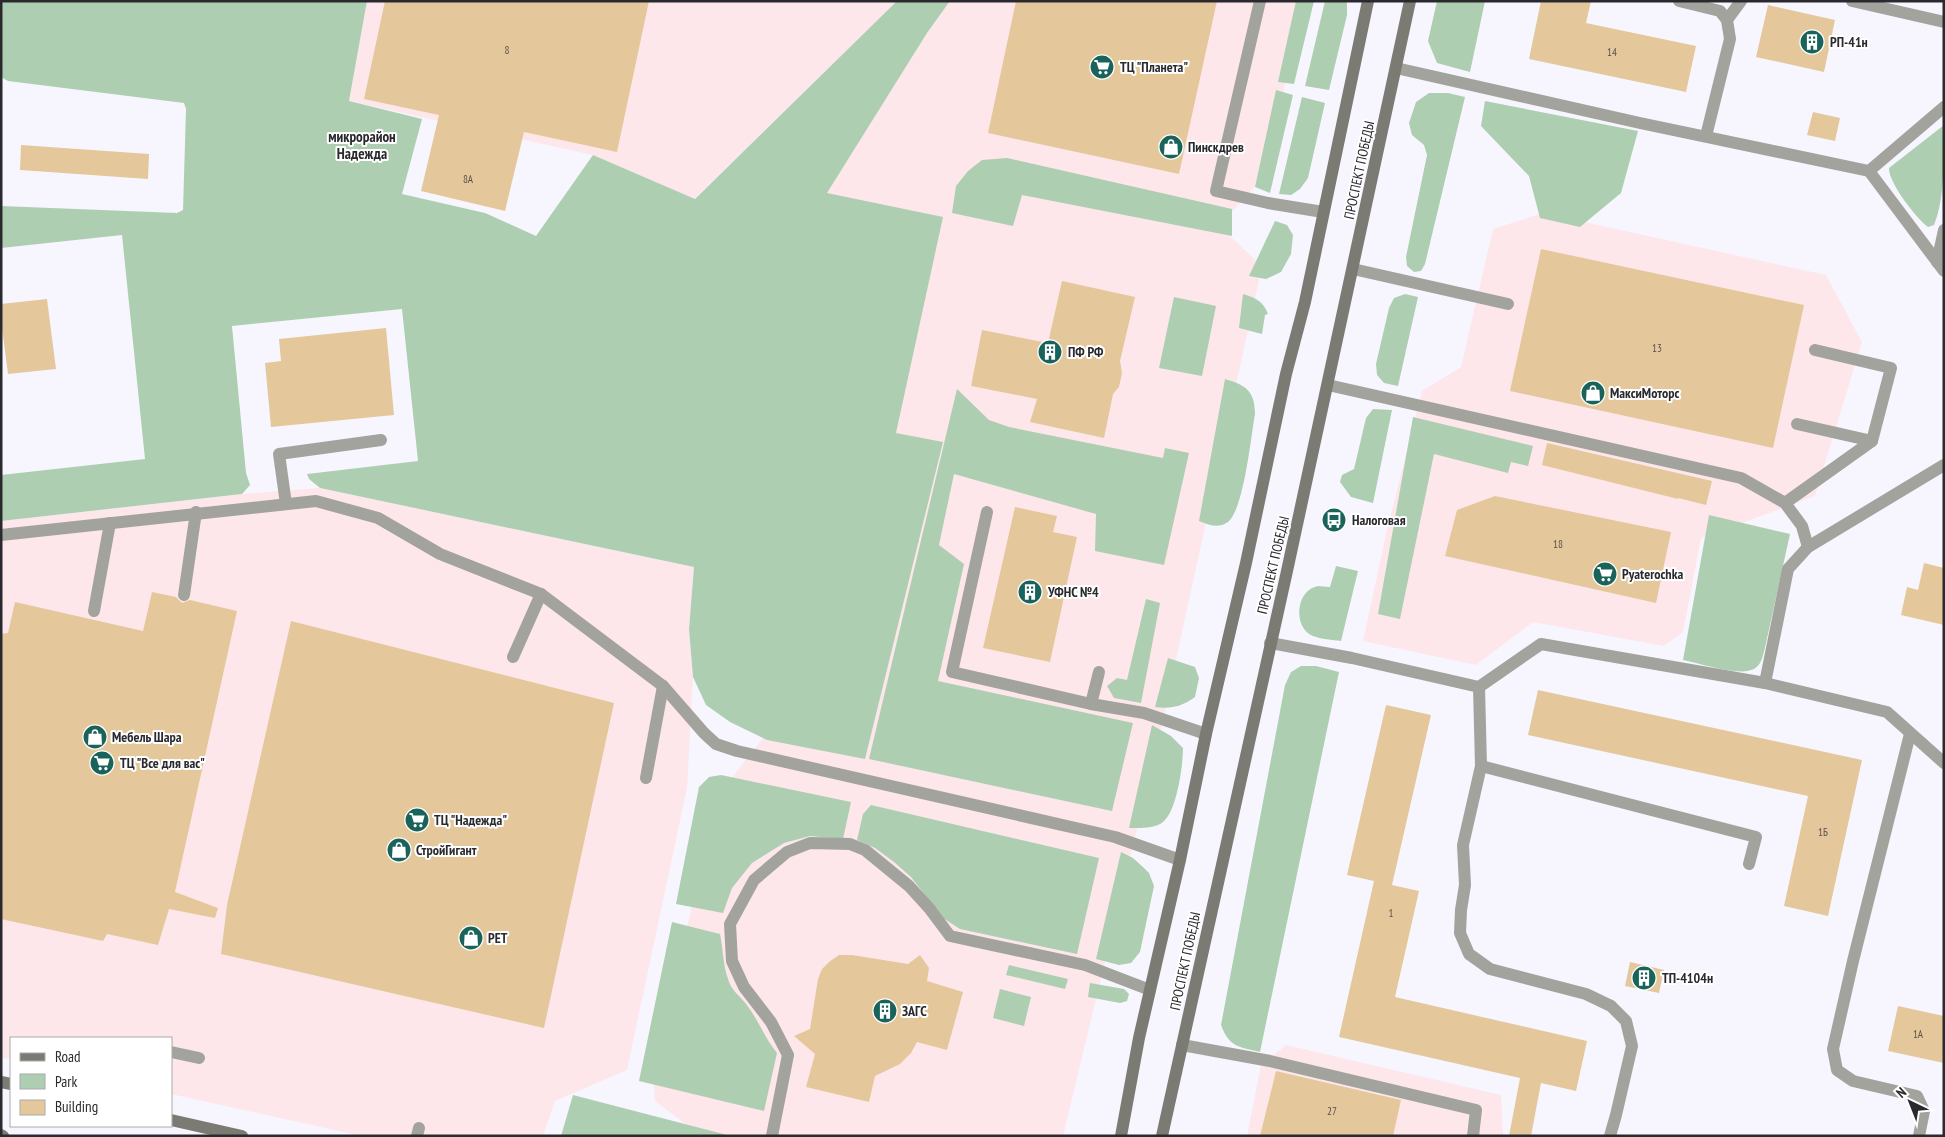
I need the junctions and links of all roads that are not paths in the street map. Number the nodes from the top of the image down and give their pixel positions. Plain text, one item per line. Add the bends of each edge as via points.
1 (1260, 1) edge
2 (1368, 1) edge
3 (1410, 1) edge
4 (1680, 1) edge
5 (1740, 1) edge
6 (1852, 1) edge
7 (1727, 20) junction
8 (1944, 22) edge
9 (1396, 68) junction
10 (1944, 107) edge
11 (1706, 136) junction
12 (1869, 171) junction
13 (1323, 212) junction
14 (1944, 230) edge
15 (1941, 266) edge
16 (1353, 269) junction
17 (1508, 304) dead end
18 (1815, 350) dead end
19 (1328, 385) junction
20 (1797, 424) dead end
21 (381, 440) dead end
22 (1872, 441) junction
23 (1944, 465) edge
24 (1785, 503) junction
25 (286, 504) junction
26 (196, 512) junction
27 (987, 512) dead end
28 (110, 523) junction
29 (1, 535) edge
30 (1808, 547) junction
31 (540, 594) junction
32 (184, 595) dead end
33 (94, 611) dead end
34 (1270, 643) junction
35 (514, 657) dead end
36 (1100, 672) dead end
37 (1765, 683) junction
38 (663, 686) junction
39 (1479, 687) junction
40 (1091, 704) junction
41 (1206, 734) junction
42 (1910, 734) junction
43 (1944, 763) edge
44 (1481, 766) junction
45 (646, 778) dead end
46 (1180, 860) junction
47 (1749, 864) dead end
48 (1150, 990) junction
49 (1182, 1045) junction
50 (172, 1052) edge
51 (199, 1058) dead end
52 (172, 1120) edge
53 (242, 1136) edge
54 (772, 1136) edge
55 (1120, 1136) edge
56 (1162, 1136) edge
57 (1473, 1136) edge
58 (1610, 1136) edge
59 (1919, 1136) edge

1 - 13 lane via 1216,191
2 - 13 main road, ПРОСПЕКТ ПОБЕДЫ
3 - 9 main road, ПРОСПЕКТ ПОБЕДЫ
4 - 7 lane via 1720,11
5 - 7 lane
6 - 8 lane
7 - 11 lane via 1730,39
9 - 11 lane
9 - 16 main road, ПРОСПЕКТ ПОБЕДЫ
10 - 12 lane
11 - 12 lane
12 - 15 lane
13 - 41 main road, ПРОСПЕКТ ПОБЕДЫ
14 - 15 lane
16 - 17 lane
16 - 19 main road, ПРОСПЕКТ ПОБЕДЫ
18 - 22 lane via 1891,368
19 - 24 lane via 1741,478
19 - 34 main road, ПРОСПЕКТ ПОБЕДЫ
20 - 22 lane
21 - 25 lane via 279,454
22 - 24 lane
23 - 30 lane
24 - 30 lane via 1802,526
25 - 26 lane
25 - 31 lane via 316,501 378,518 440,554
26 - 28 lane
26 - 32 lane
27 - 40 lane via 952,672
28 - 29 lane
28 - 33 lane
30 - 37 lane via 1788,569
31 - 35 lane
31 - 38 lane
34 - 39 lane
34 - 49 main road, ПРОСПЕКТ ПОБЕДЫ
36 - 40 lane
37 - 39 lane via 1541,644
37 - 42 lane via 1886,712
38 - 45 lane
38 - 46 lane via 716,744 1116,837
39 - 44 lane
40 - 41 lane via 1144,713
41 - 46 main road, ПРОСПЕКТ ПОБЕДЫ
42 - 43 lane
42 - 59 lane via 1833,1049 1837,1070 1853,1081 1917,1096 1924,1110
44 - 47 lane via 1756,838
44 - 58 lane via 1463,845 1465,885 1460,933 1469,954 1490,969 1586,994 1611,1006 1626,1021 1632,1046
46 - 48 main road, ПРОСПЕКТ ПОБЕДЫ
48 - 54 lane via 1086,965 950,936 909,886 865,850 850,844 810,843 787,852 754,880 730,924 732,961 744,987 771,1022 788,1056
48 - 55 main road, ПРОСПЕКТ ПОБЕДЫ
49 - 56 main road, ПРОСПЕКТ ПОБЕДЫ
49 - 57 lane via 1270,1061 1476,1110
50 - 51 lane
52 - 53 main road

